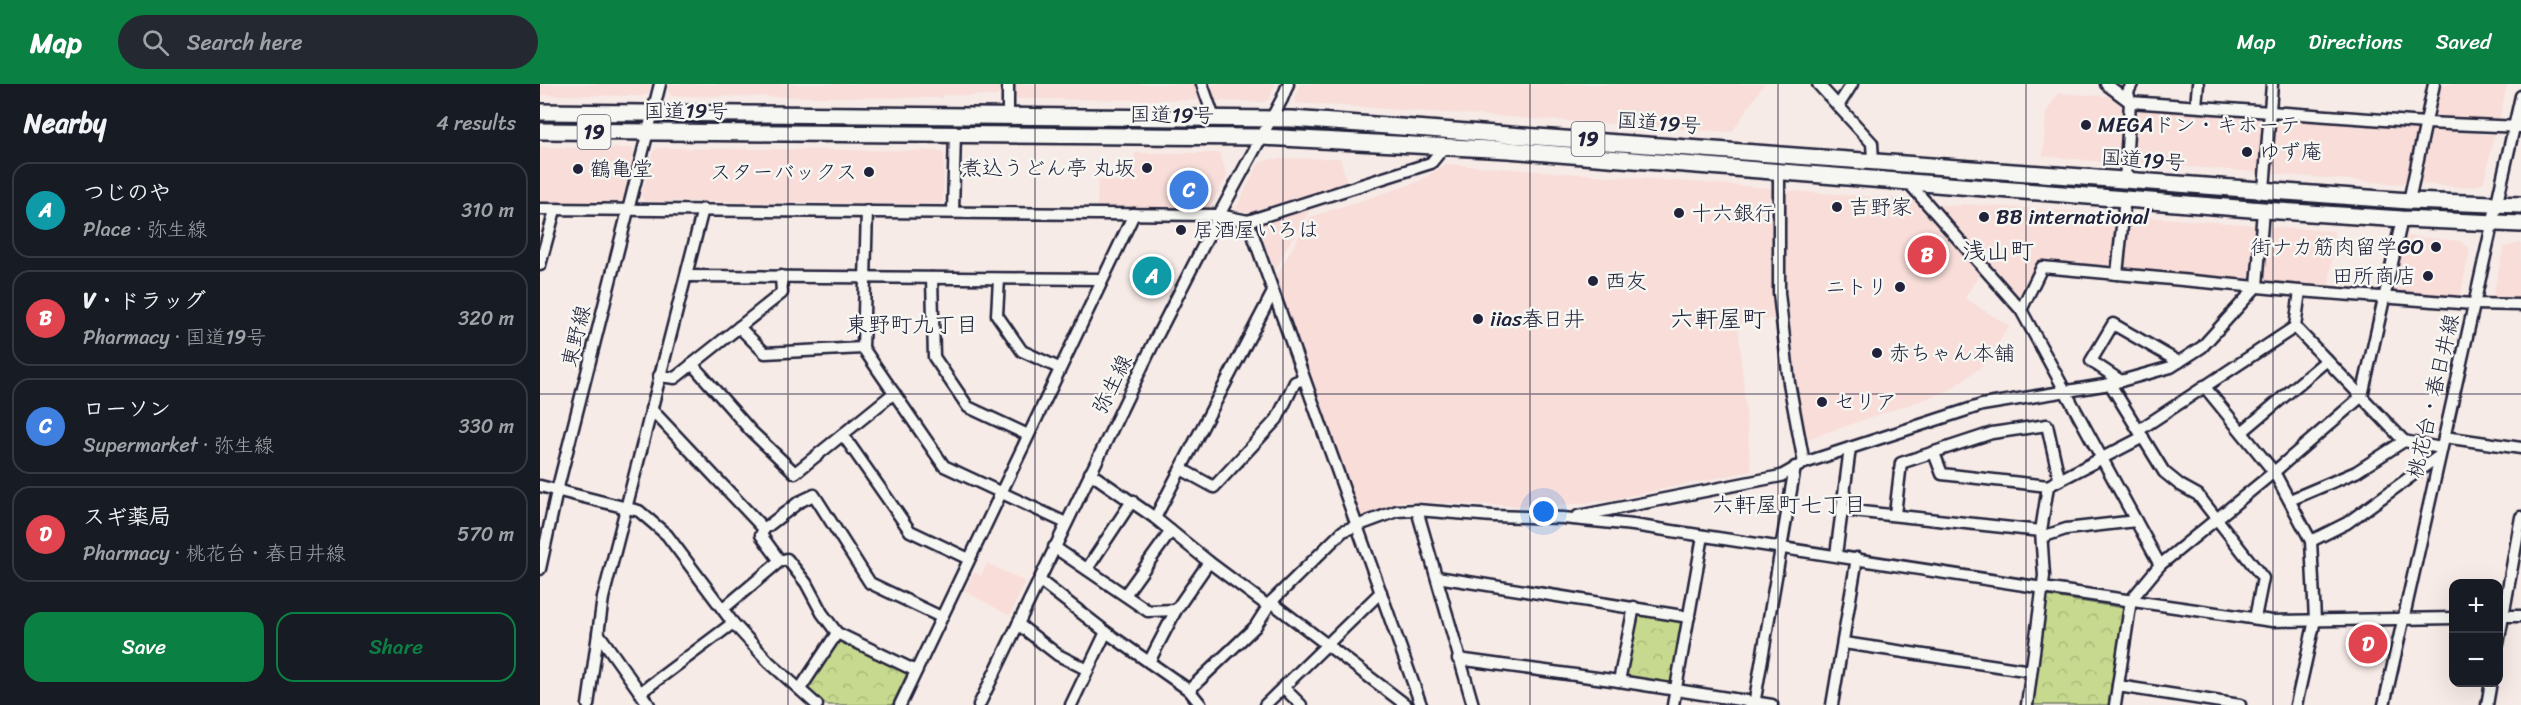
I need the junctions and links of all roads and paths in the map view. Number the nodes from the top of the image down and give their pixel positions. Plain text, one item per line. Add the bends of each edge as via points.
1 (660, 84) edge
2 (1008, 84) edge
3 (1202, 84) edge
4 (1288, 84) edge
5 (1818, 84) edge
6 (1852, 84) edge
7 (2106, 84) edge
8 (2132, 84) edge
9 (2198, 84) edge
10 (2272, 84) edge
11 (2434, 84) edge
12 (2521, 96) edge
13 (2130, 102) junction
14 (1838, 106) junction
15 (2196, 106) junction
16 (2270, 111) junction
17 (540, 112) edge
18 (653, 113) junction
19 (1008, 116) junction
20 (1214, 118) junction
21 (1272, 118) junction
22 (2426, 123) junction
23 (2518, 127) edge
24 (540, 131) edge
25 (648, 132) junction
26 (955, 133) junction
27 (1262, 137) junction
28 (1444, 147) junction
29 (1873, 160) junction
30 (1779, 172) junction
31 (2125, 180) junction
32 (1908, 182) junction
33 (2264, 190) junction
34 (2125, 198) junction
35 (2409, 201) junction
36 (2521, 205) edge
37 (2496, 206) junction
38 (628, 208) junction
39 (540, 209) edge
40 (703, 209) junction
41 (555, 210) junction
42 (2263, 210) junction
43 (867, 211) junction
44 (953, 212) junction
45 (1134, 214) junction
46 (1219, 215) junction
47 (2402, 219) junction
48 (1248, 221) junction
49 (2492, 224) junction
50 (2521, 224) edge
51 (540, 265) edge
52 (2117, 274) junction
53 (686, 276) junction
54 (781, 276) junction
55 (866, 278) junction
56 (932, 278) junction
57 (999, 279) junction
58 (1101, 279) junction
59 (2257, 286) junction
60 (2300, 291) junction
61 (1273, 292) junction
62 (2386, 297) junction
63 (2473, 304) junction
64 (2521, 305) edge
65 (2022, 310) junction
66 (740, 327) junction
67 (2295, 327) junction
68 (863, 348) junction
69 (2327, 360) junction
70 (2179, 362) junction
71 (692, 364) junction
72 (1059, 368) junction
73 (659, 376) junction
74 (1304, 379) junction
75 (2115, 383) junction
76 (2204, 386) junction
77 (2066, 392) junction
78 (894, 393) junction
79 (2362, 396) junction
80 (651, 409) junction
81 (2242, 432) junction
82 (2141, 433) junction
83 (843, 435) junction
84 (1028, 435) junction
85 (2404, 441) junction
86 (2441, 447) junction
87 (1850, 448) junction
88 (2521, 448) edge
89 (1934, 453) junction
90 (2102, 458) junction
91 (1799, 465) junction
92 (1180, 469) junction
93 (1090, 472) junction
94 (2274, 472) junction
95 (2059, 478) junction
96 (540, 486) edge
97 (2048, 486) junction
98 (557, 491) junction
99 (1000, 492) junction
100 (2290, 500) junction
101 (1132, 501) junction
102 (625, 507) junction
103 (1416, 510) junction
104 (1843, 510) junction
105 (1895, 514) junction
106 (2521, 517) edge
107 (1155, 518) junction
108 (1563, 518) junction
109 (2216, 519) junction
110 (2136, 521) junction
111 (1066, 523) junction
112 (1358, 525) junction
113 (764, 529) junction
114 (1171, 531) junction
115 (2042, 534) junction
116 (1703, 536) junction
117 (2311, 541) junction
118 (2519, 541) edge
119 (1054, 547) junction
120 (1781, 548) junction
121 (1836, 555) junction
122 (1857, 558) junction
123 (969, 559) junction
124 (780, 561) junction
125 (1209, 562) junction
126 (2160, 565) junction
127 (540, 569) edge
128 (1087, 569) junction
129 (1437, 578) junction
130 (1040, 580) junction
131 (2043, 588) junction
132 (1381, 592) junction
133 (1125, 595) junction
134 (2131, 600) junction
135 (1270, 604) junction
136 (1634, 607) junction
137 (2503, 608) edge
138 (723, 609) junction
139 (1176, 610) junction
140 (2503, 616) edge
141 (2521, 616) edge
142 (941, 617) junction
143 (1689, 617) junction
144 (2255, 618) junction
145 (2449, 618) edge
146 (2314, 620) junction
147 (2403, 620) junction
148 (733, 623) junction
149 (1018, 624) junction
150 (1107, 632) junction
151 (598, 633) junction
152 (837, 633) junction
153 (1326, 643) junction
154 (1844, 643) junction
155 (1458, 659) junction
156 (1149, 662) junction
157 (1088, 670) junction
158 (916, 671) junction
159 (2031, 671) junction
160 (1620, 681) junction
161 (2118, 686) junction
162 (1283, 687) junction
163 (2490, 687) edge
164 (800, 689) junction
165 (1189, 690) junction
166 (1676, 690) junction
167 (641, 692) junction
168 (1754, 704) edge
169 (588, 705) edge
170 (649, 705) edge
171 (817, 705) edge
172 (900, 705) edge
173 (979, 705) edge
174 (1071, 705) edge
175 (1201, 705) edge
176 (1265, 705) edge
177 (1301, 705) edge
178 (1406, 705) edge
179 (1421, 705) edge
180 (1473, 705) edge
181 (1673, 705) edge
182 (1772, 705) edge
183 (1832, 705) edge
184 (2027, 705) edge
185 (2115, 705) edge
186 (2240, 705) edge
187 (2296, 705) edge
188 (2384, 705) edge
189 (2487, 705) edge

1 - 18 street, 東野線
2 - 19 street
3 - 20 street
4 - 21 street, 弥生線
5 - 14 street
6 - 14 street
7 - 13 street
8 - 13 street via 2128,92
9 - 15 street
10 - 16 street
11 - 22 street
12 - 23 street, 桃花台・春日井線
13 - 15 street
13 - 31 street
14 - 29 street via 1872,143
15 - 16 street
16 - 22 street
16 - 33 street
17 - 18 highway, 国道19号 / 19
18 - 19 highway, 国道19号 / 19
18 - 25 street, 東野線
19 - 20 highway, 国道19号 / 19
20 - 21 highway, 国道19号 / 19
21 - 27 street, 弥生線
21 - 29 highway, 国道19号 / 19
22 - 23 street
22 - 35 street
23 - 37 street, 桃花台・春日井線
24 - 25 highway, 国道19号 / 19
25 - 26 highway, 国道19号 / 19
25 - 38 street, 東野線
26 - 27 highway, 国道19号 / 19
26 - 44 street
27 - 28 highway, 国道19号 / 19
27 - 46 street, 弥生線
28 - 30 highway, 国道19号 / 19
28 - 48 street via 1431,163
29 - 31 highway, 国道19号 / 19
30 - 32 highway, 国道19号 / 19
30 - 91 street via 1779,293
31 - 33 highway, 国道19号 / 19
32 - 34 highway, 国道19号 / 19
32 - 65 street
33 - 35 highway, 国道19号 / 19
34 - 42 highway, 国道19号 / 19
34 - 52 street
35 - 37 highway, 国道19号 / 19
36 - 37 highway, 国道19号 / 19
37 - 49 street, 桃花台・春日井線
38 - 40 street
38 - 41 street
38 - 98 street, 東野線
39 - 41 street
40 - 43 street
40 - 53 street
41 - 51 street
42 - 47 highway, 国道19号 / 19
42 - 59 street
43 - 44 street
43 - 55 street
44 - 45 street
45 - 46 street
45 - 58 street
46 - 48 street
46 - 93 street, 弥生線
47 - 49 highway, 国道19号 / 19
47 - 62 street
48 - 61 street
49 - 50 highway, 国道19号 / 19
49 - 63 street, 桃花台・春日井線
52 - 59 street
52 - 65 street via 2042,267
53 - 54 street
53 - 73 street
54 - 55 street
54 - 66 street via 782,292
55 - 56 street
55 - 68 street
56 - 57 street
56 - 84 street via 934,357 968,407
57 - 58 street
57 - 72 street via 997,315 1003,324 1022,351
58 - 72 street
59 - 60 street
59 - 70 street via 2202,347
60 - 62 street
60 - 67 street
61 - 74 street
61 - 92 street
62 - 63 street
62 - 79 street
63 - 64 street
63 - 86 street, 桃花台・春日井線
65 - 77 street
66 - 68 street via 765,353
66 - 71 street
67 - 69 street
67 - 76 street
68 - 78 street
69 - 79 street
69 - 81 street
70 - 75 street
70 - 75 street via 2112,324 2091,361
71 - 73 street via 675,378
71 - 83 street via 751,431 795,473
72 - 84 street
73 - 80 street
74 - 92 street via 1295,382 1277,419 1214,487
74 - 112 street
75 - 77 street
75 - 82 street
76 - 81 street
76 - 82 street
77 - 87 street via 1982,405
77 - 90 street
78 - 83 street
78 - 99 street via 944,466
79 - 85 street
79 - 94 street
80 - 102 street
80 - 113 street
81 - 94 street
82 - 90 street
82 - 109 street via 2164,472 2198,495
83 - 123 street via 909,531
84 - 99 street
85 - 86 street
85 - 100 street via 2356,472
86 - 88 street
86 - 117 street via 2348,523
86 - 147 street, 桃花台・春日井線
87 - 91 street
87 - 104 street
89 - 95 street via 1992,433 2048,425
89 - 97 street via 1942,474
89 - 105 street via 1901,463
90 - 95 street
90 - 110 street
91 - 108 street via 1781,476
91 - 120 street
92 - 107 street
93 - 101 street
93 - 111 street, 弥生線
94 - 100 street
94 - 109 street
95 - 97 street
96 - 98 street
97 - 115 street
98 - 102 street
98 - 127 street, 東野線
99 - 111 street
99 - 123 street
100 - 117 street
101 - 107 street
101 - 128 street
102 - 138 street via 639,512 666,535
102 - 151 street
103 - 108 street
103 - 112 street via 1397,511
103 - 129 street
104 - 105 street
104 - 121 street
105 - 115 street
106 - 118 street
107 - 114 street
108 - 116 street
109 - 126 street
109 - 144 street via 2263,578
110 - 115 street
110 - 126 street
111 - 119 street, 弥生線
112 - 132 street
112 - 135 street via 1343,531
113 - 124 street via 761,535
113 - 142 street via 814,495 870,583
114 - 125 street
114 - 133 street
115 - 131 street
116 - 120 street
116 - 143 street
117 - 146 street
118 - 137 street
119 - 128 street
119 - 130 street, 弥生線
120 - 121 street
120 - 168 street
121 - 122 street
122 - 131 street
122 - 154 street
123 - 142 street
124 - 138 street
124 - 152 street via 787,559 806,583
125 - 135 street
125 - 139 street
126 - 134 street
128 - 133 street
129 - 136 street
129 - 155 street
130 - 149 street, 弥生線
130 - 150 street
131 - 134 street
131 - 159 street
132 - 153 street
132 - 179 street
133 - 139 street via 1148,611
134 - 144 street
134 - 161 street
135 - 153 street
135 - 165 street via 1255,627
136 - 143 street
136 - 160 street
138 - 148 street
139 - 156 street
140 - 141 street
142 - 158 street
143 - 166 street
144 - 146 street
145 - 147 street
146 - 147 street
146 - 187 street
147 - 188 street, 桃花台・春日井線
148 - 164 street
148 - 167 street
149 - 157 street via 1058,655
149 - 173 street, 弥生線
150 - 156 street
150 - 157 street
151 - 167 street
151 - 169 street
152 - 158 street
152 - 164 street
153 - 162 street
153 - 178 street
154 - 159 street
154 - 183 street
155 - 160 street
155 - 180 street
156 - 165 street
157 - 174 street
158 - 172 street
159 - 184 street
160 - 166 street
161 - 185 street
161 - 186 street
162 - 176 street
162 - 177 street
163 - 189 street
164 - 171 street
165 - 175 street
166 - 168 street
166 - 181 street
167 - 170 street
168 - 182 street

